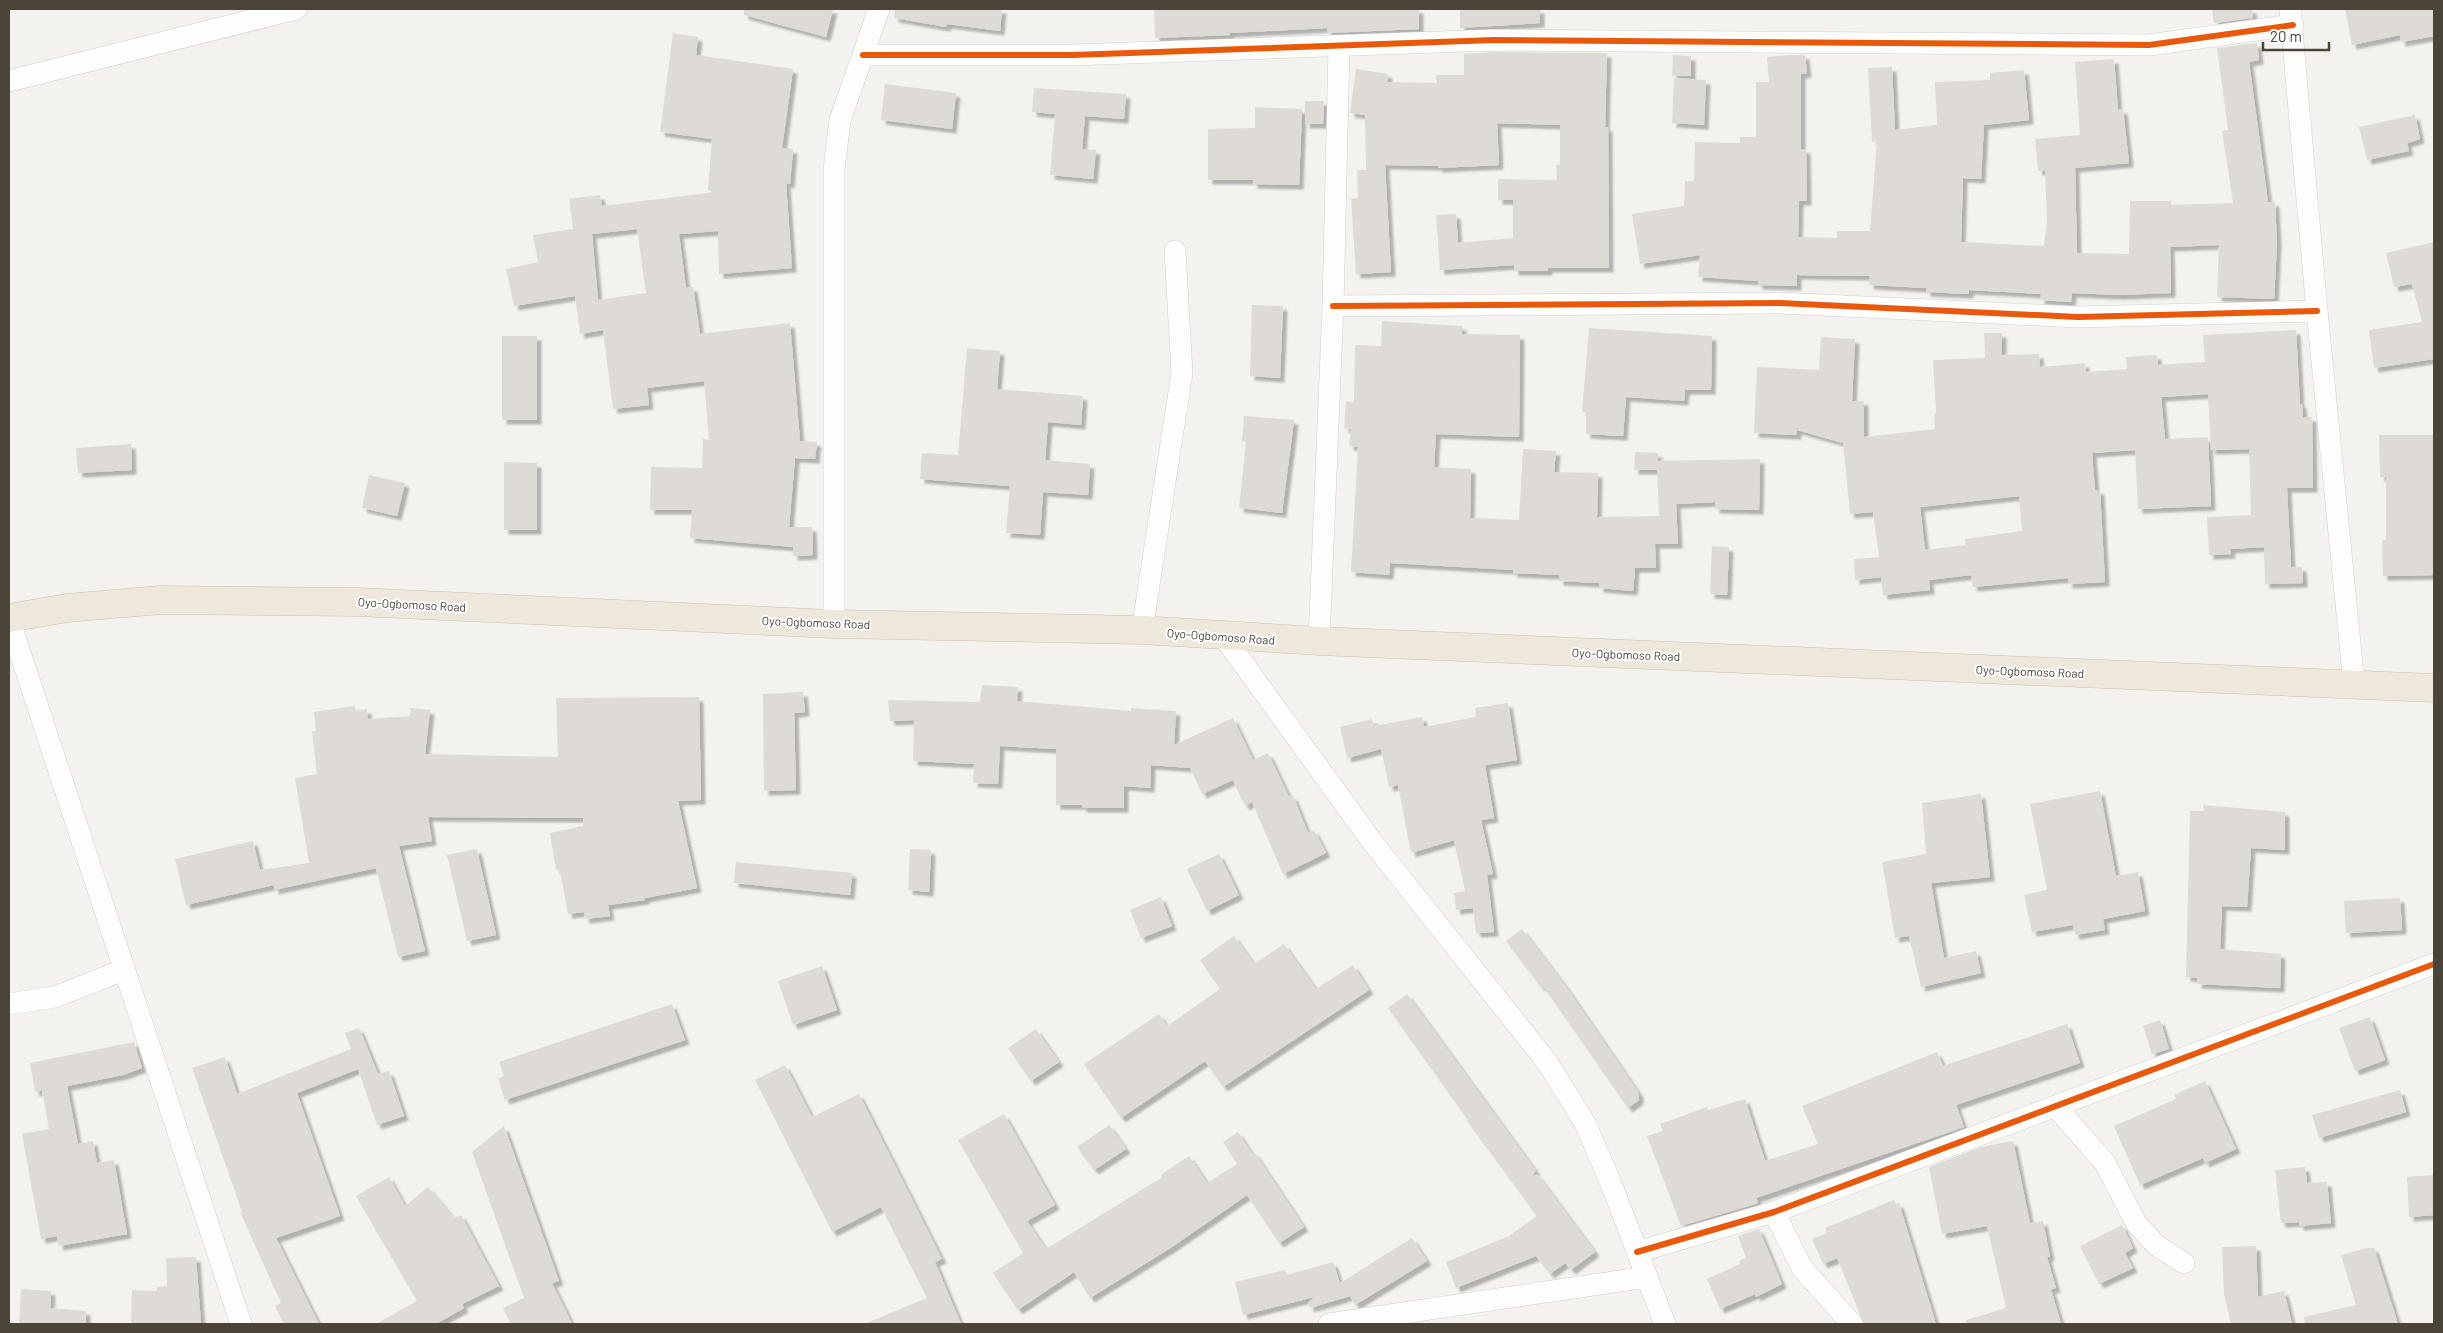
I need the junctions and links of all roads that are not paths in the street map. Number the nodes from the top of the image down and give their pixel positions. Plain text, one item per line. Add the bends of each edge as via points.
1 (296, 9) edge
2 (878, 9) edge
3 (2291, 17) edge
4 (1339, 47) junction
5 (863, 54) junction
6 (9, 81) edge
7 (1175, 251) dead end
8 (1333, 306) junction
9 (2317, 312) junction
10 (9, 619) edge
11 (834, 624) junction
12 (1142, 630) junction
13 (1224, 637) junction
14 (1319, 642) junction
15 (2354, 684) junction
16 (2434, 688) edge
17 (2434, 964) edge
18 (123, 970) junction
19 (9, 1004) edge
20 (2056, 1107) junction
21 (1774, 1212) junction
22 (1637, 1252) junction
23 (2184, 1263) dead end
24 (1647, 1277) junction
25 (241, 1324) edge
26 (1338, 1324) edge
27 (1665, 1324) edge
28 (1852, 1324) edge

1 - 6 street
2 - 5 street
3 - 4 street via 2149,45 1494,40
3 - 9 street
4 - 5 street via 1072,55
4 - 8 street
5 - 11 street via 840,120 834,170
7 - 12 street via 1182,373
8 - 9 street via 1780,302 2078,317
8 - 14 street
9 - 15 street
10 - 11 highway, Oyo-Ogbomoso Road via 67,608 161,600 357,602
10 - 18 street
11 - 12 highway, Oyo-Ogbomoso Road
12 - 13 highway, Oyo-Ogbomoso Road
13 - 14 highway, Oyo-Ogbomoso Road
13 - 22 street via 1373,843 1547,1062 1584,1122
14 - 15 highway, Oyo-Ogbomoso Road
15 - 16 highway, Oyo-Ogbomoso Road
17 - 20 street
18 - 19 street via 55,996
18 - 25 street
20 - 21 street
20 - 23 street via 2105,1163 2136,1224 2156,1245
21 - 22 street
21 - 28 street via 1802,1268
22 - 24 street
24 - 26 street
24 - 27 street

